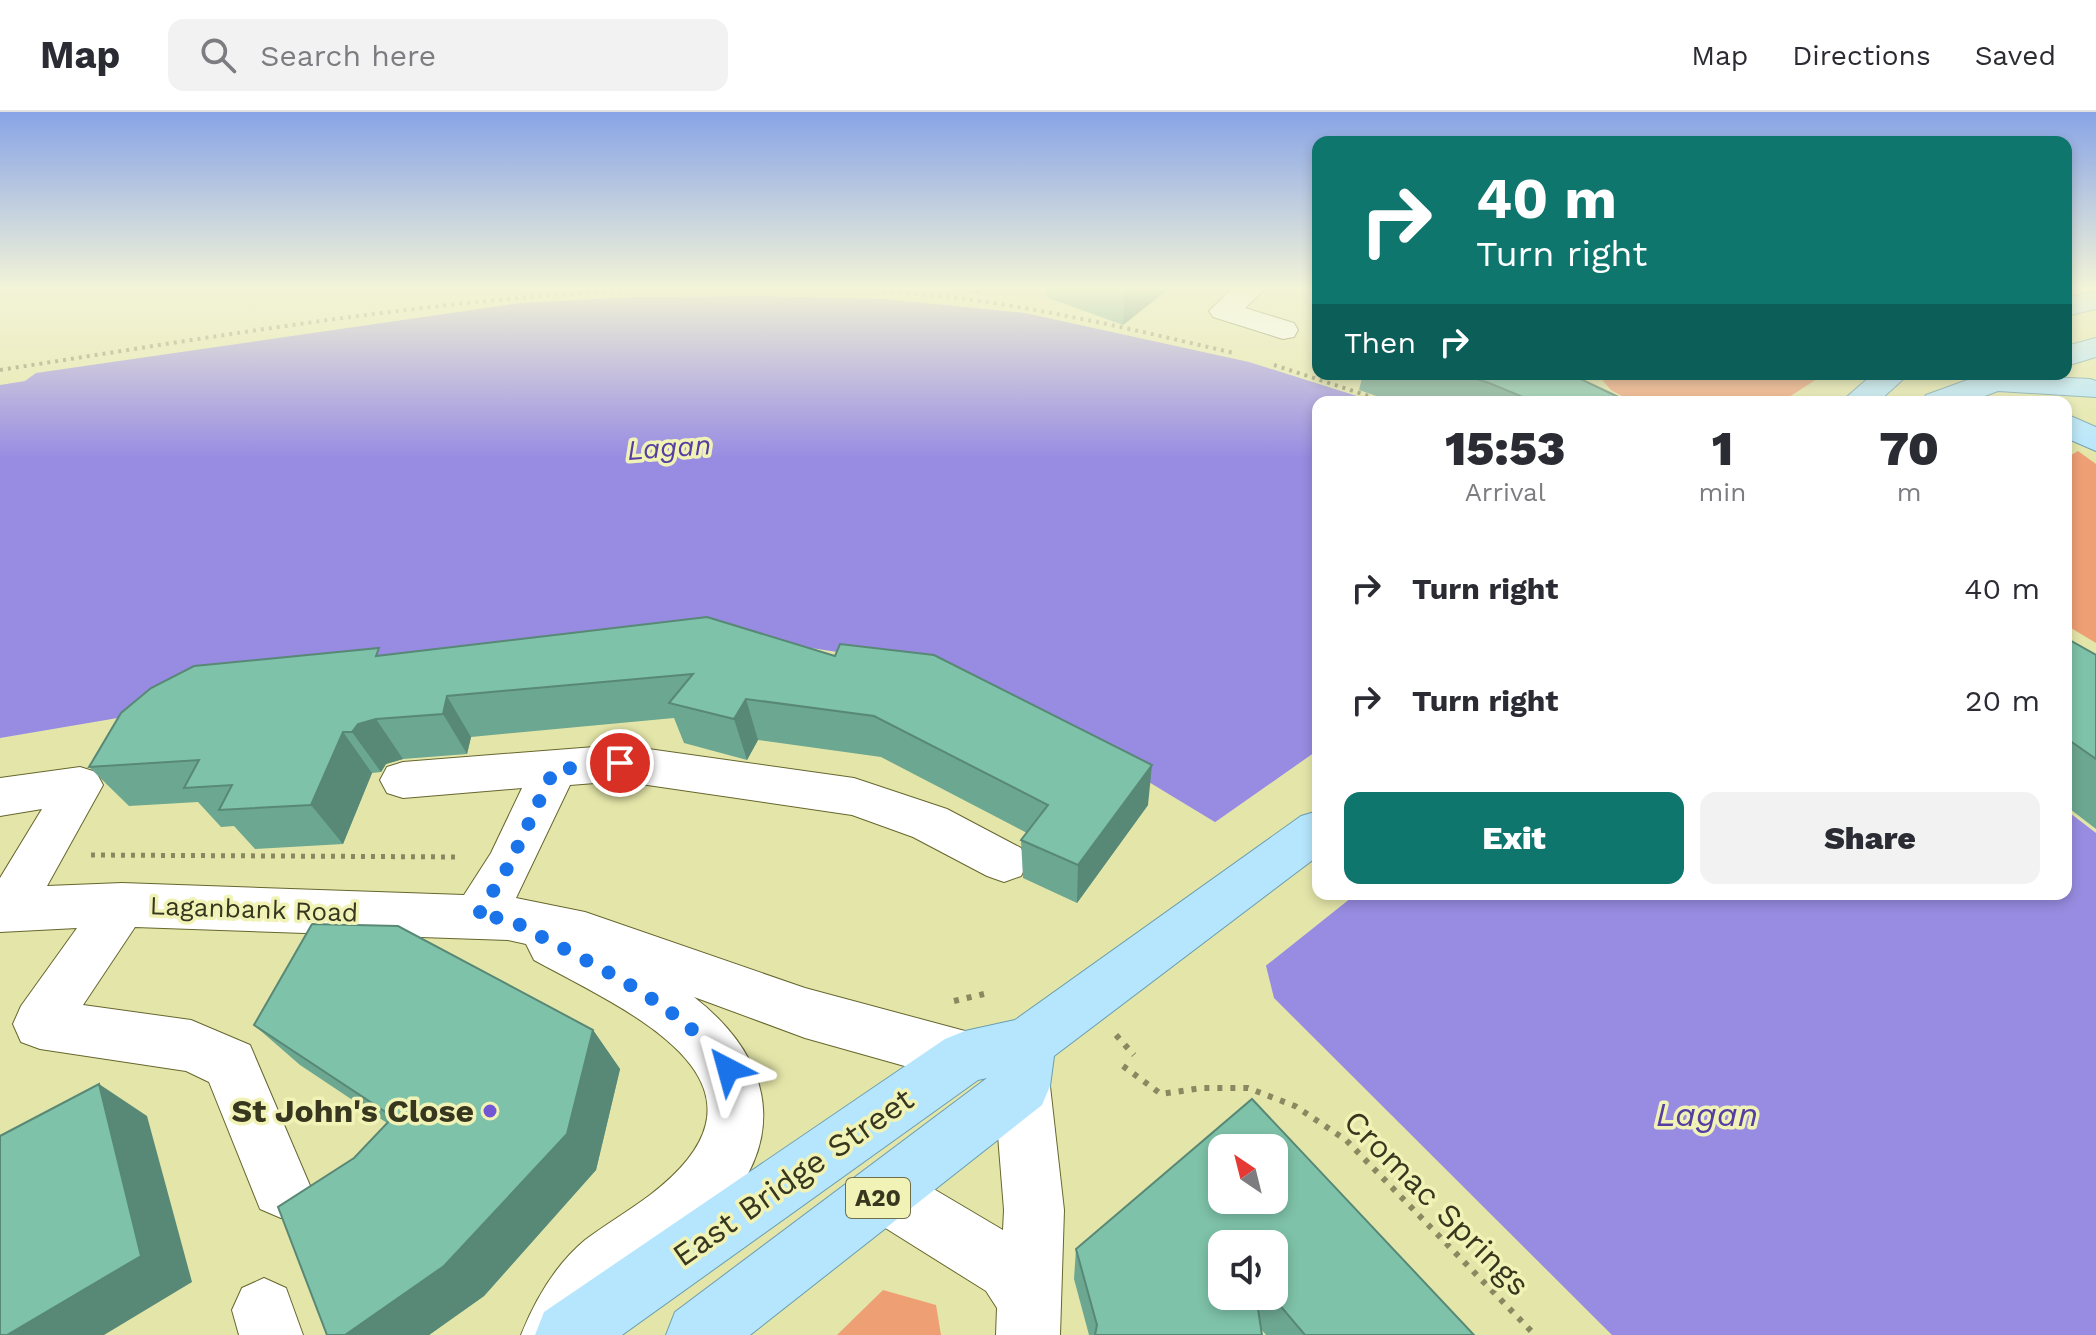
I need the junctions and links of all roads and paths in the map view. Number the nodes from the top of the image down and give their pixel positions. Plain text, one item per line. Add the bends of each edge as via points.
1 (177, 344) edge
2 (1191, 344) edge
3 (2096, 347) edge
4 (2072, 354) edge
5 (1248, 357) dead end
6 (1263, 361) dead end
7 (0, 370) edge
8 (1312, 377) edge
9 (1320, 380) edge
10 (1886, 380) edge
11 (1960, 380) edge
12 (2068, 380) edge
13 (1977, 385) junction
14 (2094, 389) edge
15 (1369, 396) edge
16 (1866, 396) edge
17 (1952, 396) edge
18 (2004, 396) edge
19 (2072, 397) edge
20 (2072, 427) edge
21 (2096, 441) edge
22 (554, 770) junction
23 (403, 780) dead end
24 (0, 797) edge
25 (1312, 834) edge
26 (40, 856) junction
27 (304, 857) dead end
28 (1004, 862) dead end
29 (122, 905) junction
30 (4, 910) edge
31 (492, 918) junction
32 (965, 1057) junction
33 (1025, 1064) junction
34 (1123, 1066) dead end
35 (281, 1188) dead end
36 (884, 1193) junction
37 (1028, 1316) edge
38 (553, 1335) edge
39 (567, 1335) edge
40 (698, 1335) edge
41 (1535, 1335) edge

1 - 7 path
2 - 5 path
3 - 4 main road
6 - 8 path
9 - 15 path
10 - 16 main road
11 - 13 main road
12 - 14 main road
13 - 14 main road via 1995,381
13 - 17 main road
13 - 18 main road
14 - 19 main road
20 - 21 main road
22 - 23 street
22 - 28 street via 620,763 854,797 930,823
22 - 31 street via 508,867
24 - 26 street via 80,785
25 - 33 main road, East Bridge Street / A20 via 1175,935
26 - 27 path
26 - 30 street
29 - 30 street, Laganbank Road
29 - 31 street, Laganbank Road
29 - 35 street via 40,1024 191,1046 230,1064
31 - 32 street, Laganbank Road via 585,934 805,1013
31 - 38 street, Laganbank Road via 667,1007 709,1043 728,1069 738,1100 733,1144 715,1177 593,1274
32 - 33 main road, East Bridge Street / A20
32 - 39 main road, East Bridge Street / A20
33 - 36 main road, East Bridge Street / A20
33 - 37 street via 1034,1210
34 - 41 path, Cromac Springs via 1161,1094 1248,1088 1295,1106 1346,1140
36 - 37 street via 1008,1269
36 - 40 main road, East Bridge Street / A20

